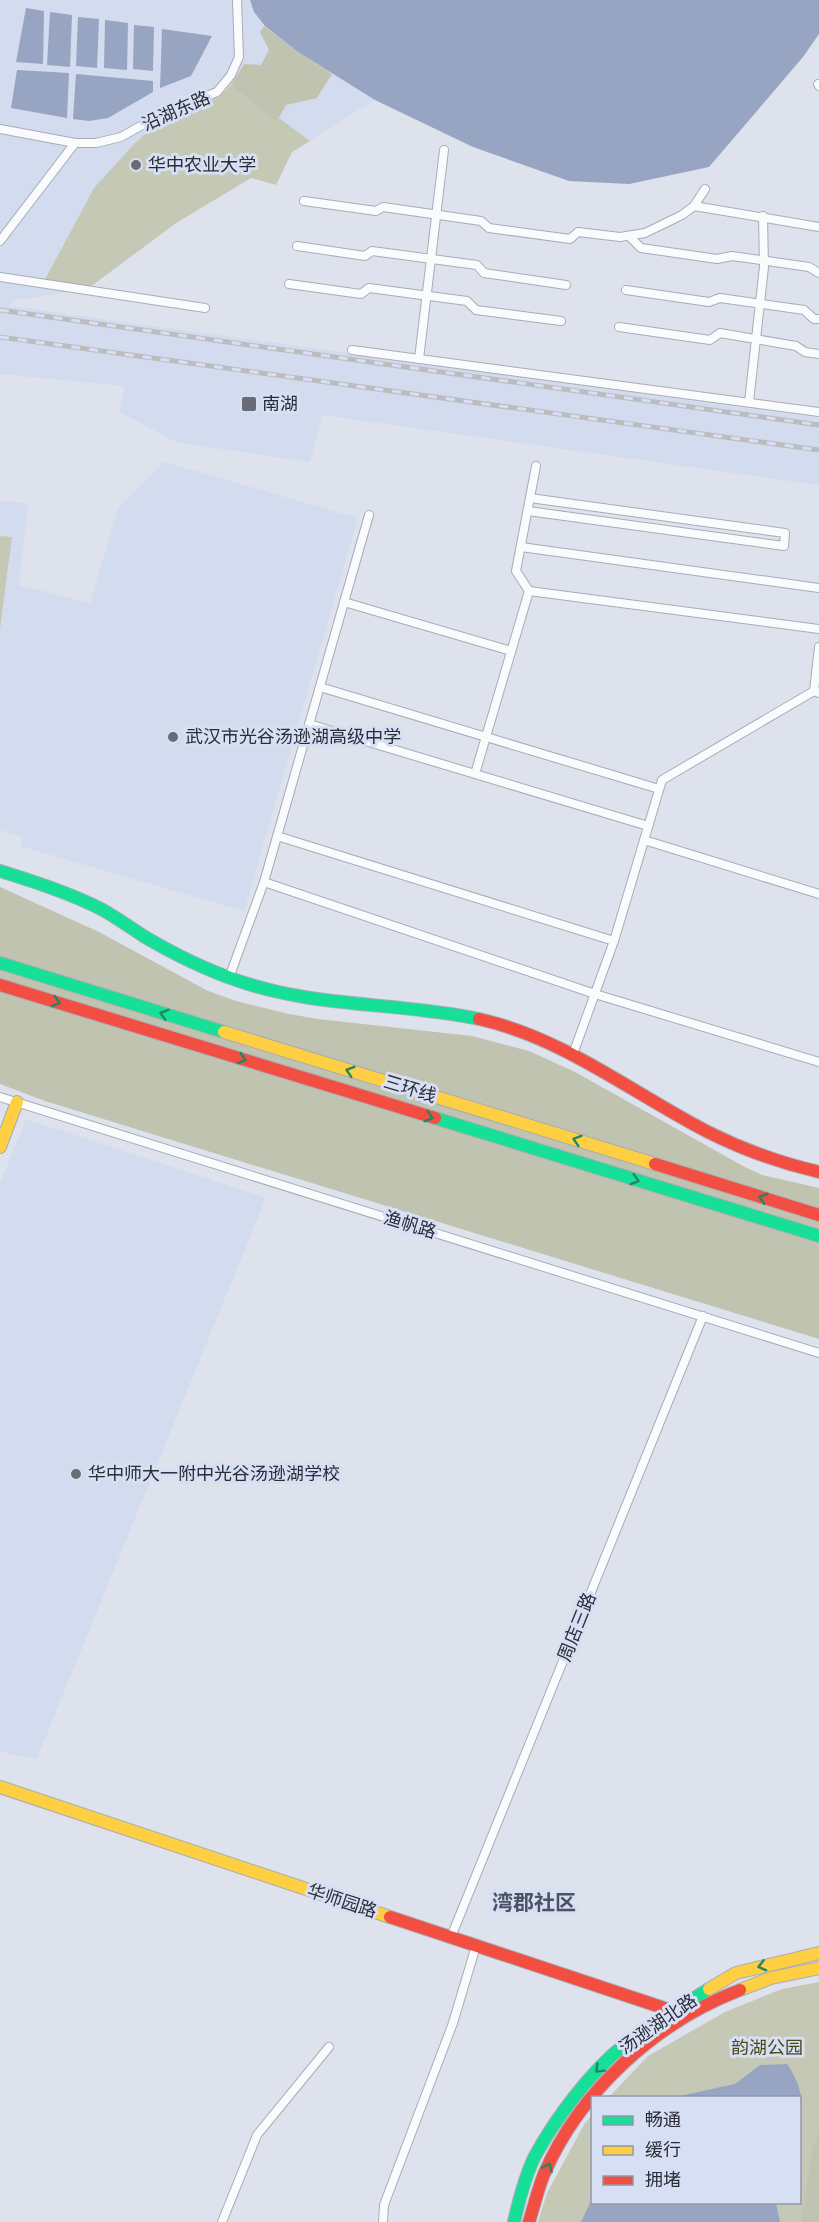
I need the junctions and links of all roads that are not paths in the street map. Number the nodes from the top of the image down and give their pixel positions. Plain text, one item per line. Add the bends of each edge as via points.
1 (237, 0) edge
2 (0, 129) edge
3 (75, 143) junction
4 (444, 150) dead end
5 (705, 189) dead end
6 (304, 201) dead end
7 (694, 206) junction
8 (436, 214) junction
9 (763, 216) junction
10 (819, 226) edge
11 (629, 236) junction
12 (0, 242) edge
13 (297, 246) dead end
14 (430, 259) junction
15 (764, 260) junction
16 (819, 273) edge
17 (0, 277) edge
18 (289, 284) dead end
19 (566, 285) dead end
20 (626, 290) dead end
21 (426, 296) junction
22 (760, 304) junction
23 (205, 308) dead end
24 (819, 319) edge
25 (561, 321) dead end
26 (619, 327) dead end
27 (757, 339) junction
28 (352, 350) dead end
29 (819, 354) edge
30 (419, 359) junction
31 (749, 402) junction
32 (819, 411) edge
33 (536, 465) dead end
34 (530, 498) junction
35 (528, 511) junction
36 (642, 513) junction
37 (369, 515) dead end
38 (640, 526) junction
39 (521, 547) junction
40 (819, 588) edge
41 (529, 591) junction
42 (344, 602) junction
43 (819, 629) edge
44 (819, 647) edge
45 (511, 651) junction
46 (320, 687) junction
47 (816, 692) edge
48 (309, 724) junction
49 (486, 738) junction
50 (475, 774) junction
51 (659, 789) junction
52 (648, 826) junction
53 (277, 836) junction
54 (644, 840) junction
55 (0, 871) edge
56 (264, 882) junction
57 (819, 894) edge
58 (614, 941) junction
59 (0, 963) edge
60 (230, 978) junction
61 (0, 985) edge
62 (595, 994) junction
63 (573, 1054) junction
64 (819, 1062) edge
65 (0, 1097) edge
66 (17, 1102) junction
67 (0, 1147) edge
68 (819, 1172) edge
69 (819, 1215) edge
70 (819, 1236) edge
71 (703, 1316) junction
72 (819, 1353) edge
73 (0, 1787) edge
74 (451, 1937) junction
75 (476, 1946) junction
76 (819, 1953) edge
77 (819, 1968) edge
78 (676, 2016) junction
79 (329, 2047) dead end
80 (592, 2096) edge
81 (591, 2097) edge
82 (222, 2222) edge
83 (383, 2222) edge
84 (514, 2222) edge
85 (529, 2222) edge

1 - 3 street, 沿湖东路 via 238,57 231,75 217,92 160,115 121,137
2 - 3 street, 沿湖东路
3 - 12 street
4 - 8 street
5 - 7 street
6 - 8 street
7 - 9 street
7 - 11 street via 664,225
8 - 11 street via 481,221 489,228 570,239 578,232
8 - 14 street
9 - 10 street
9 - 15 street
11 - 15 street via 641,248 717,260 732,256
13 - 14 street via 365,256 372,251
14 - 19 street via 477,266 484,273
14 - 21 street
15 - 16 street via 809,267
15 - 22 street
17 - 23 street
18 - 21 street via 361,294 369,288
20 - 22 street via 709,302 720,298
21 - 25 street via 467,301 476,310
21 - 30 street
22 - 24 street via 804,310
22 - 27 street
26 - 27 street via 710,340 720,333
27 - 29 street
27 - 31 street
28 - 30 street
30 - 31 street
31 - 32 street
33 - 34 street
34 - 35 street
34 - 36 street
35 - 38 street
35 - 39 street
36 - 38 street
36 - 38 street via 785,533 784,546
37 - 42 street
39 - 40 street
39 - 41 street via 516,571
41 - 43 street
41 - 45 street
42 - 45 street
42 - 46 street
44 - 47 street
45 - 49 street
46 - 48 street
46 - 49 street
47 - 51 street via 662,780
48 - 50 street
48 - 53 street
49 - 50 street
49 - 51 street
50 - 52 street
51 - 52 street
52 - 54 street
53 - 56 street
53 - 58 street
54 - 57 street
54 - 58 street
55 - 60 main road via 78,897 151,940
56 - 60 street
56 - 62 street
58 - 62 street
69 -> 59 main road, 三环线
60 - 63 main road via 309,998 479,1019
61 -> 70 main road, 三环线
62 - 63 street
62 - 64 street
63 - 68 main road via 728,1141 771,1159
65 - 66 street, 渔帆路
66 - 67 main road
66 - 71 street, 渔帆路
71 - 72 street, 渔帆路
71 - 74 street, 周店三路
73 - 74 main road, 华师园路
74 - 75 main road, 华师园路
75 - 78 main road, 华师园路
75 - 83 street via 453,2023 384,2205
76 -> 78 main road, 汤逊湖北路 via 736,1973
77 - 78 main road, 汤逊湖北路 via 742,1987
80 -> 78 main road, 汤逊湖北路
78 -> 84 main road, 汤逊湖北路 via 623,2046 579,2090 535,2157
79 - 82 street via 257,2135
85 -> 81 main road, 汤逊湖北路 via 549,2162

